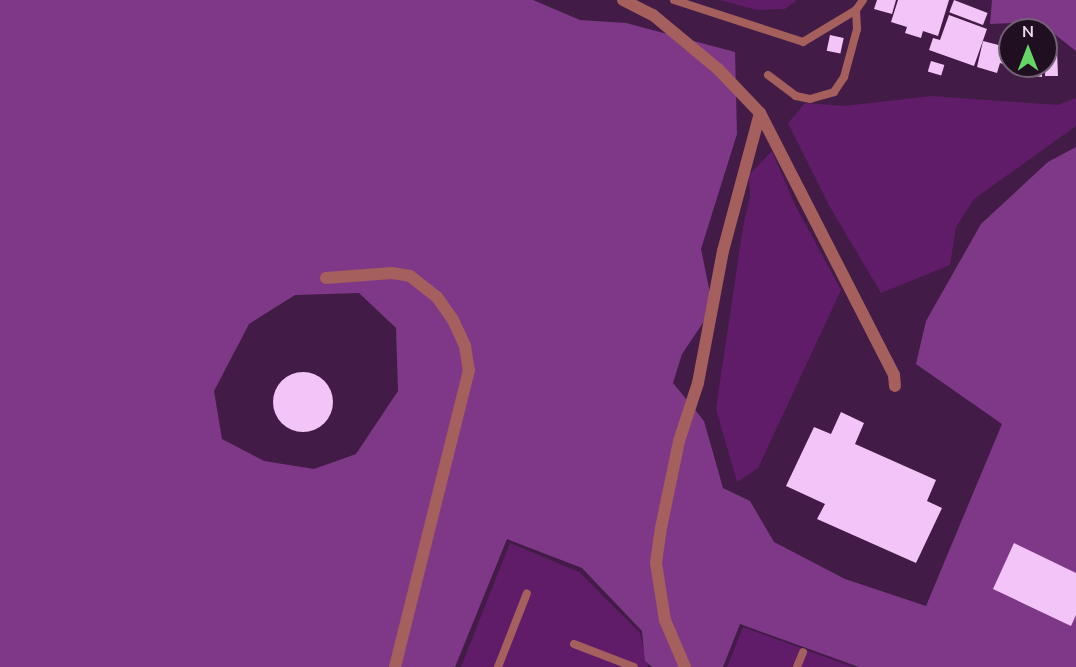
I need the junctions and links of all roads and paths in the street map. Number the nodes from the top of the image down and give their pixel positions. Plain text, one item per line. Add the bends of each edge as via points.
1 (623, 0) edge
2 (674, 0) edge
3 (863, 0) edge
4 (856, 10) junction
5 (768, 75) dead end
6 (760, 113) junction
7 (327, 278) dead end
8 (894, 386) dead end
9 (527, 593) dead end
10 (574, 644) dead end
11 (803, 652) dead end
12 (395, 667) edge
13 (498, 667) edge
14 (634, 667) edge
15 (685, 667) edge
16 (797, 667) edge

1 - 6 street via 653,15 718,69
2 - 4 lane via 803,42
3 - 4 lane
4 - 5 lane via 857,29 844,77 834,92 810,99 796,96
6 - 8 street via 894,375
6 - 15 street via 723,251 698,383 679,441 658,551 665,620
7 - 12 street via 392,273 410,276 437,297 465,346 469,370
9 - 13 lane
10 - 14 lane
11 - 16 lane

